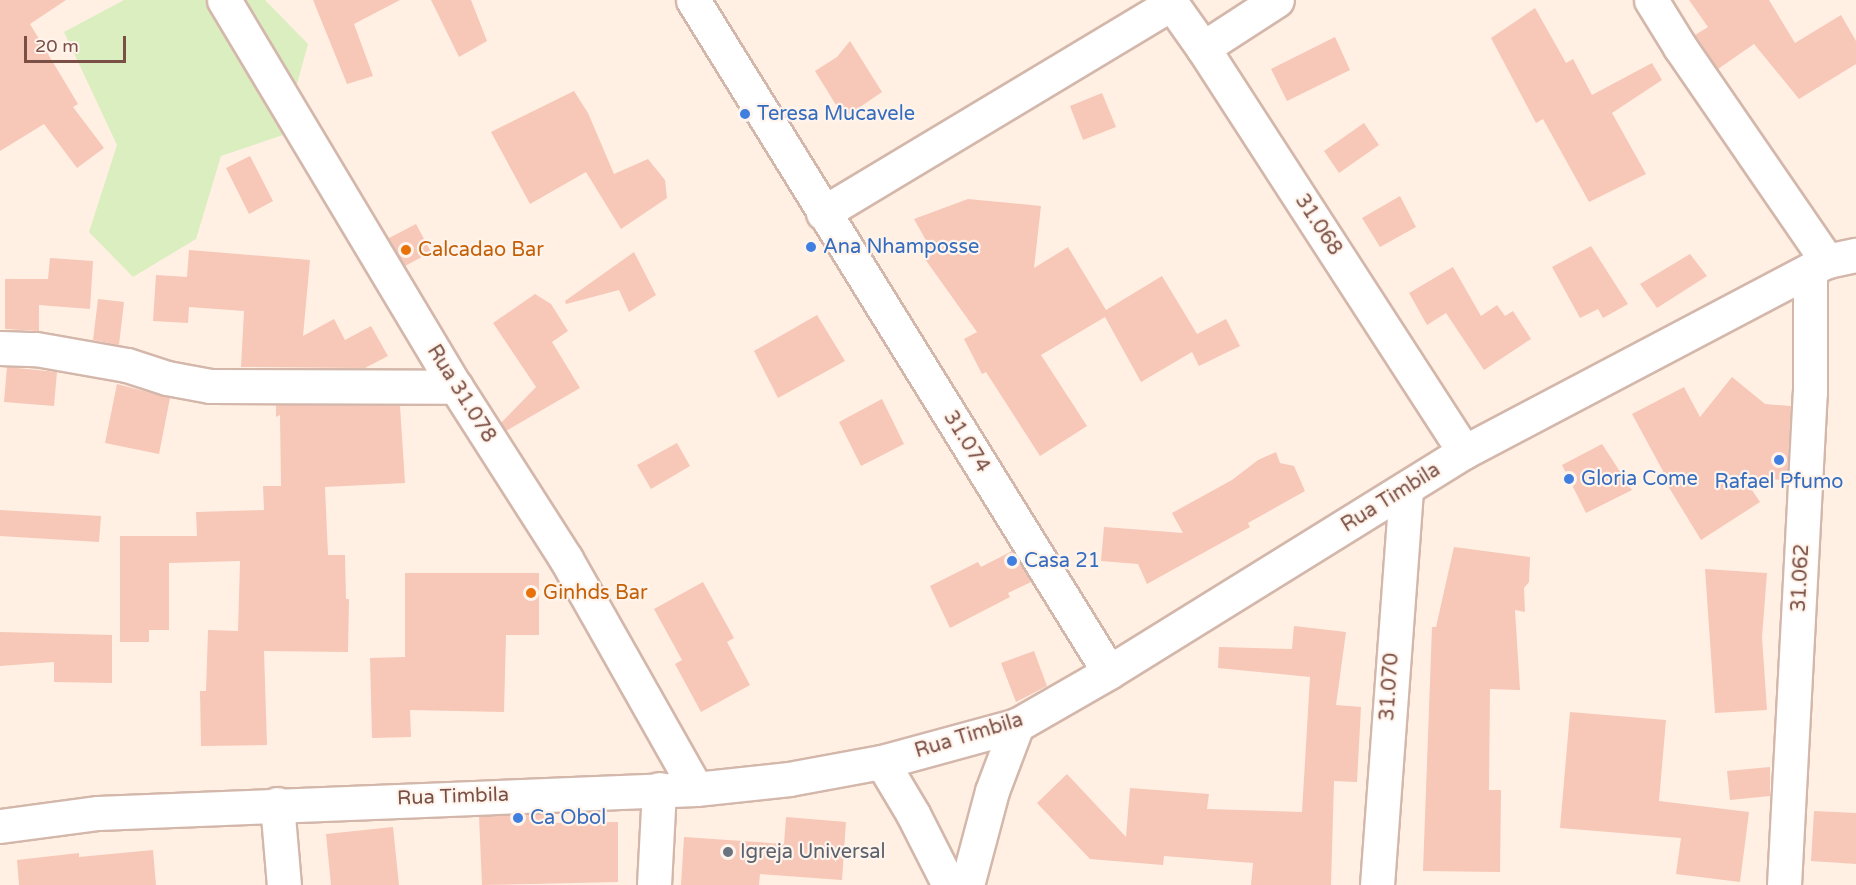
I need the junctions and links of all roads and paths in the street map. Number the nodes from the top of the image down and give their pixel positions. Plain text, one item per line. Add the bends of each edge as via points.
1 (224, 0) edge
2 (693, 0) edge
3 (1277, 0) edge
4 (1651, 0) edge
5 (1170, 2) edge
6 (1203, 48) junction
7 (823, 213) junction
8 (1831, 262) edge
9 (0, 348) edge
10 (456, 387) junction
11 (1464, 452) junction
12 (1406, 489) junction
13 (1109, 672) junction
14 (1017, 725) junction
15 (882, 762) junction
16 (659, 789) junction
17 (696, 789) junction
18 (277, 804) junction
19 (0, 826) edge
20 (284, 885) edge
21 (654, 885) edge
22 (949, 885) edge
23 (967, 885) edge
24 (1377, 885) edge
25 (1784, 885) edge

1 - 10 street, Rua 31.078
2 - 7 street, 31.074
3 - 6 street
4 - 8 street via 1680,48
5 - 6 street, 31.068
5 - 7 street
6 - 11 street, 31.068
7 - 13 street, 31.074
8 - 11 street, Rua Timbila
8 - 25 street, 31.062 via 1810,393
9 - 10 street via 36,349 127,365 166,378 210,386
10 - 17 street, Rua 31.078 via 566,558
11 - 12 street, Rua Timbila
12 - 13 street, Rua Timbila
12 - 24 street, 31.070
13 - 14 street, Rua Timbila
14 - 15 street, Rua Timbila
14 - 23 street via 992,791
15 - 17 street, Rua Timbila via 789,779
15 - 22 street
16 - 17 street, Rua Timbila
16 - 18 street, Rua Timbila
16 - 21 street
18 - 19 street, Rua Timbila via 99,813
18 - 20 street

